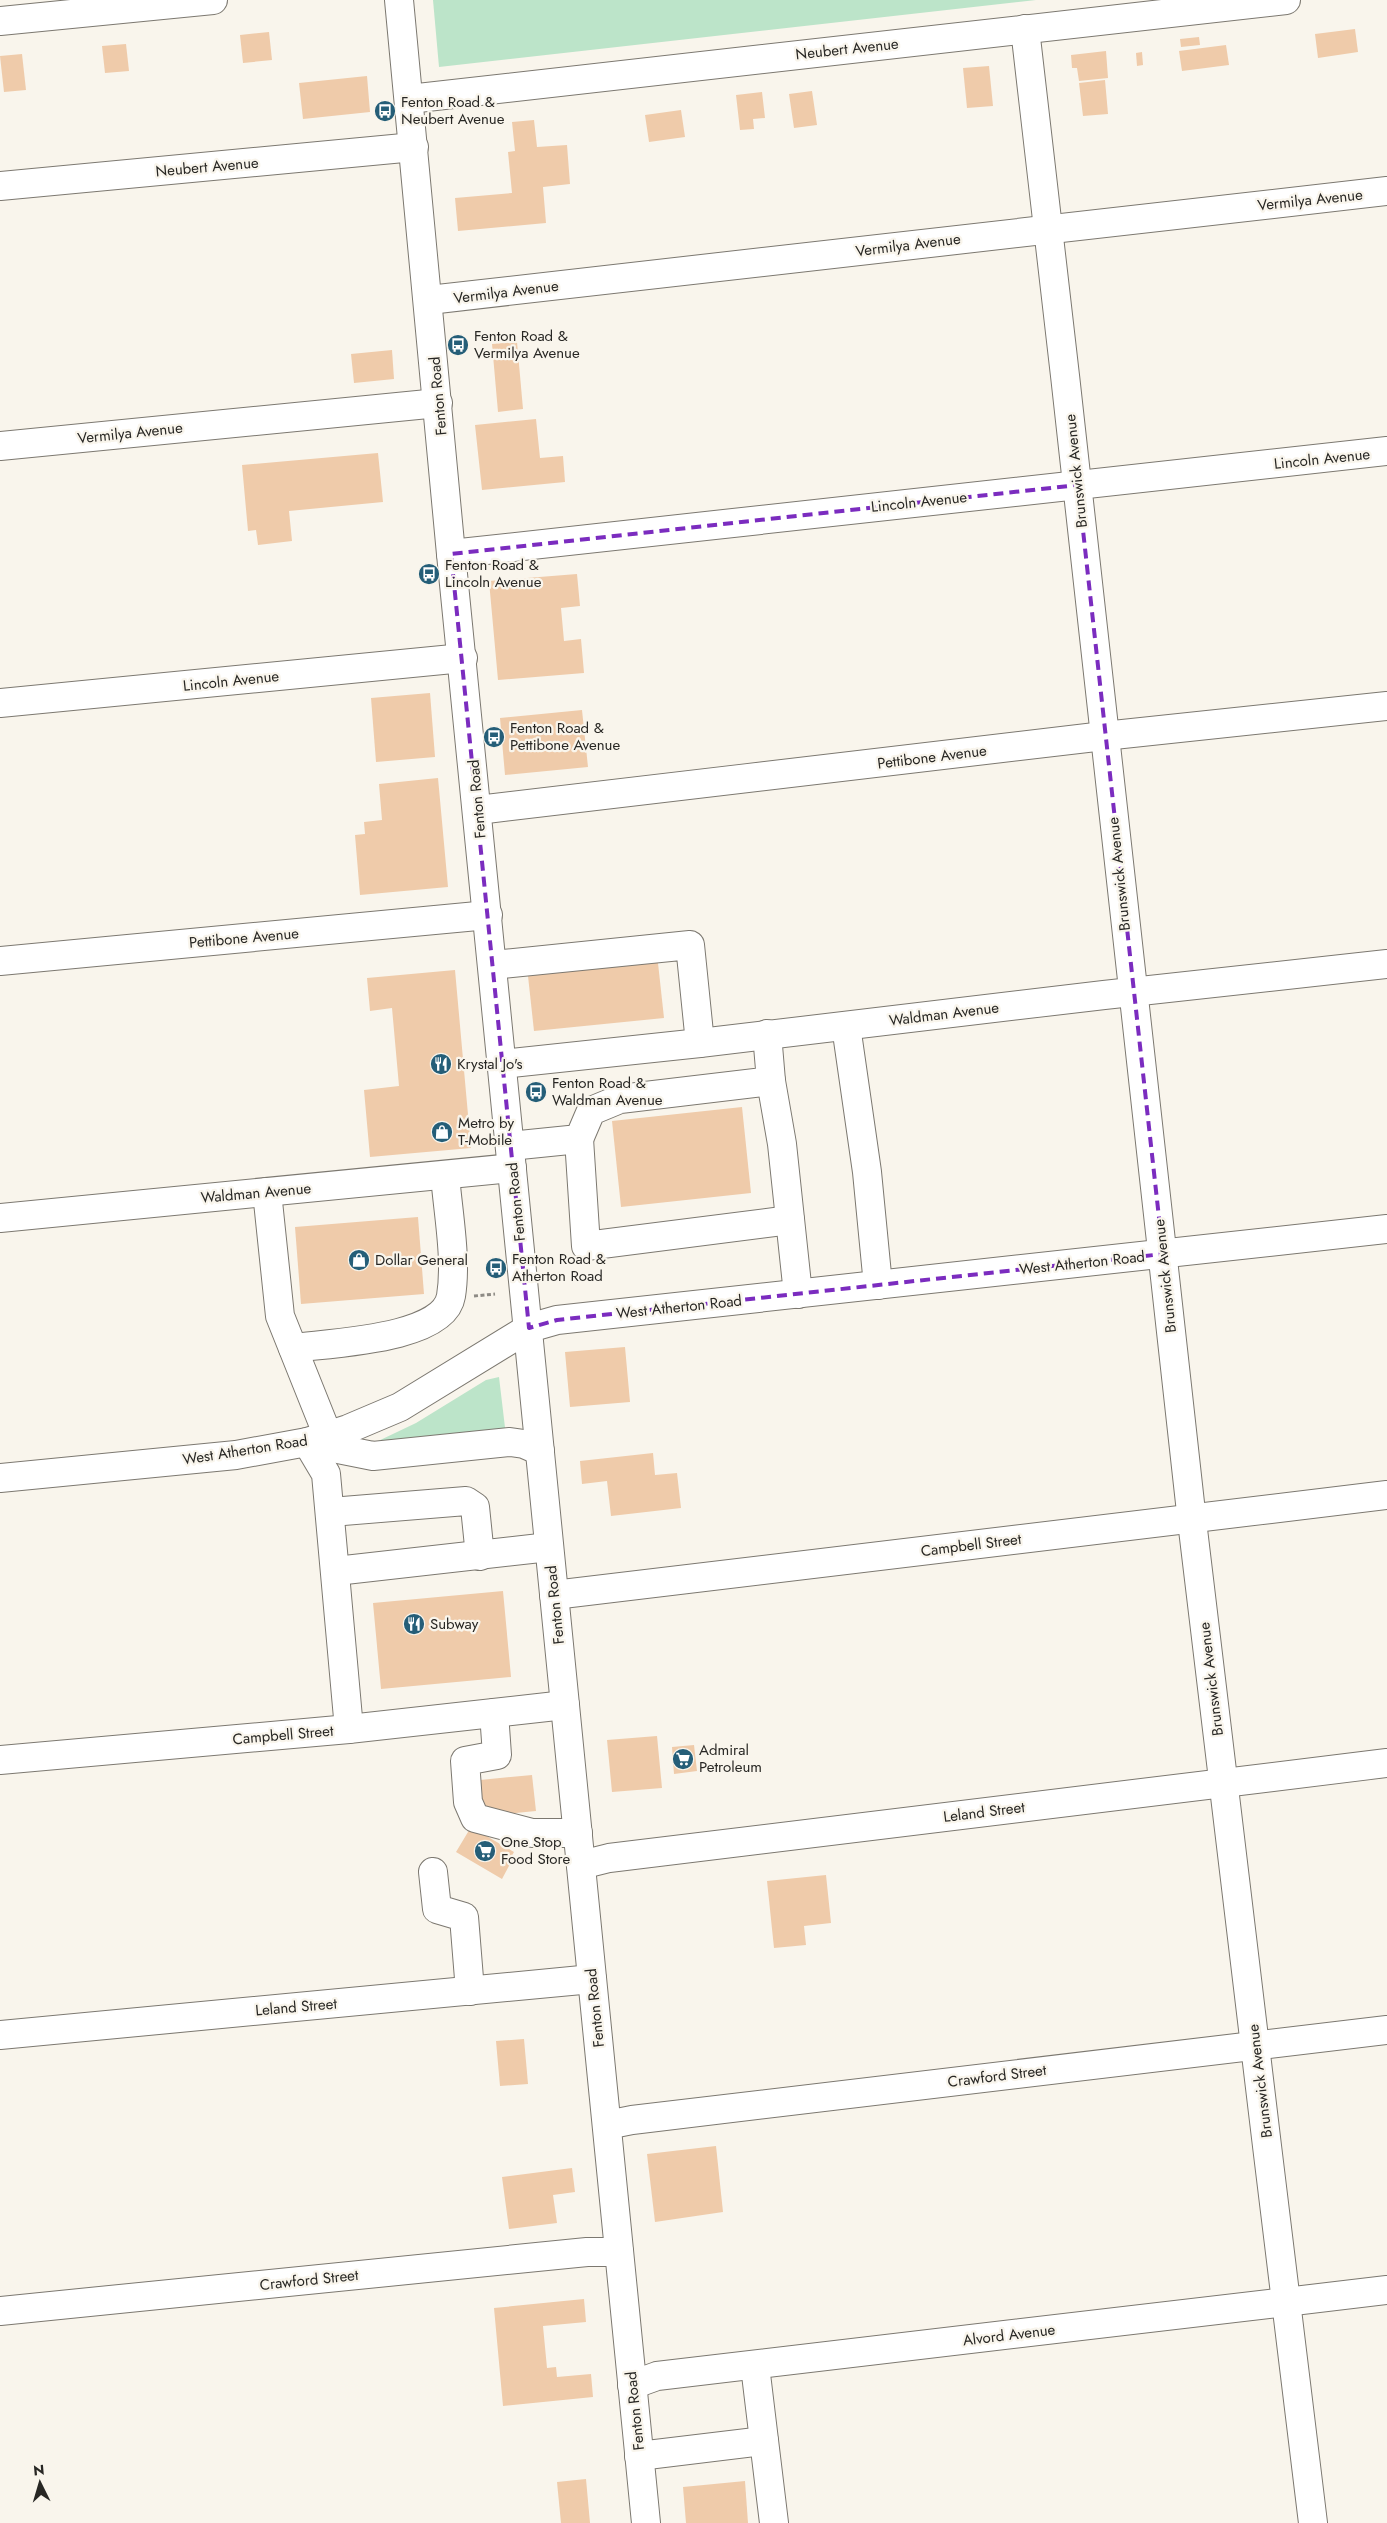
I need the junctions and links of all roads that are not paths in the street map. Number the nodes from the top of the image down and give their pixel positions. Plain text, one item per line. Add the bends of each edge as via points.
1 (213, 0) edge
2 (399, 0) edge
3 (1286, 0) edge
4 (0, 21) edge
5 (1025, 29) junction
6 (408, 99) junction
7 (414, 147) junction
8 (0, 186) edge
9 (1387, 191) edge
10 (1048, 228) junction
11 (429, 300) junction
12 (438, 403) junction
13 (0, 446) edge
14 (1387, 452) edge
15 (1078, 485) junction
16 (451, 554) junction
17 (462, 658) junction
18 (0, 703) edge
19 (1387, 706) edge
20 (1104, 736) junction
21 (478, 810) junction
22 (488, 914) junction
23 (0, 961) edge
24 (1387, 964) edge
25 (493, 965) junction
26 (1132, 992) junction
27 (846, 1026) junction
28 (767, 1034) junction
29 (700, 1043) junction
30 (502, 1064) junction
31 (771, 1081) junction
32 (580, 1139) junction
33 (511, 1157) junction
34 (445, 1175) junction
35 (267, 1192) junction
36 (0, 1218) edge
37 (790, 1220) junction
38 (1387, 1229) edge
39 (1163, 1254) junction
40 (878, 1285) junction
41 (798, 1294) junction
42 (528, 1328) junction
43 (293, 1348) junction
44 (317, 1439) junction
45 (540, 1451) junction
46 (0, 1478) edge
47 (1387, 1495) edge
48 (331, 1512) junction
49 (1192, 1519) junction
50 (549, 1547) junction
51 (480, 1556) junction
52 (336, 1571) junction
53 (554, 1595) junction
54 (565, 1705) junction
55 (494, 1713) junction
56 (349, 1729) junction
57 (0, 1760) edge
58 (1387, 1763) edge
59 (1224, 1782) junction
60 (578, 1833) junction
61 (581, 1865) junction
62 (433, 1872) dead end
63 (592, 1979) junction
64 (470, 1991) junction
65 (1387, 2030) edge
66 (0, 2035) edge
67 (1256, 2046) junction
68 (607, 2125) junction
69 (619, 2252) junction
70 (1387, 2290) edge
71 (1286, 2302) junction
72 (0, 2311) edge
73 (755, 2366) junction
74 (632, 2384) junction
75 (764, 2441) junction
76 (639, 2456) junction
77 (646, 2523) edge
78 (774, 2523) edge
79 (1313, 2523) edge

1 - 4 street
2 - 6 street, Fenton Road
3 - 5 street, Neubert Avenue
5 - 6 street, Neubert Avenue
5 - 10 street, Brunswick Avenue
6 - 7 street, Fenton Road
7 - 8 street, Neubert Avenue
7 - 11 street, Fenton Road
9 - 10 street, Vermilya Avenue
10 - 11 street, Vermilya Avenue
10 - 15 street, Brunswick Avenue
11 - 12 street, Fenton Road
12 - 13 street, Vermilya Avenue
12 - 16 street, Fenton Road
14 - 15 street, Lincoln Avenue
15 - 16 street, Lincoln Avenue
15 - 20 street, Brunswick Avenue
16 - 17 street, Fenton Road
17 - 18 street, Lincoln Avenue
17 - 21 street, Fenton Road
19 - 20 street, Pettibone Avenue
20 - 21 street, Pettibone Avenue
20 - 26 street, Brunswick Avenue
21 - 22 street, Fenton Road
22 - 23 street, Pettibone Avenue
22 - 25 street, Fenton Road
24 - 26 street, Waldman Avenue
25 - 29 street via 690,945
25 - 30 street, Fenton Road
26 - 27 street, Waldman Avenue
26 - 39 street, Brunswick Avenue
27 - 28 street, Waldman Avenue
27 - 40 street via 867,1172
28 - 29 street, Waldman Avenue
28 - 31 street
29 - 30 street, Waldman Avenue
30 - 33 street, Fenton Road
31 - 32 street via 620,1099 590,1111
31 - 37 street
32 - 33 street, Waldman Avenue
32 - 37 street via 586,1246
33 - 34 street, Waldman Avenue
33 - 42 street, Fenton Road
34 - 35 street, Waldman Avenue
34 - 43 street via 452,1265 451,1298 446,1308 431,1322 404,1334
35 - 36 street, Waldman Avenue
35 - 43 street via 280,1316
37 - 41 street
38 - 39 street, West Atherton Road
39 - 40 street, West Atherton Road
39 - 49 street, Brunswick Avenue
40 - 41 street, West Atherton Road
41 - 42 street, West Atherton Road via 557,1320
42 - 44 street, West Atherton Road via 400,1407
42 - 45 street, Fenton Road
43 - 44 street
44 - 45 street via 372,1456 510,1442
44 - 46 street, West Atherton Road via 236,1455
44 - 48 street
45 - 50 street, Fenton Road
47 - 49 street, Campbell Street
48 - 51 street via 466,1501 475,1507
48 - 52 street
49 - 53 street, Campbell Street
49 - 59 street, Brunswick Avenue
50 - 51 street
50 - 53 street, Fenton Road
51 - 52 street
52 - 56 street
53 - 54 street, Fenton Road
54 - 55 street, Campbell Street
54 - 60 street, Fenton Road
55 - 56 street, Campbell Street
55 - 60 street via 497,1755 465,1762 468,1802 475,1818 532,1833
56 - 57 street, Campbell Street
58 - 59 street, Leland Street
59 - 61 street, Leland Street via 608,1858
59 - 67 street, Brunswick Avenue
60 - 61 street, Fenton Road
61 - 63 street, Fenton Road
62 - 64 street via 438,1909 464,1917
63 - 64 street, Leland Street
63 - 68 street, Fenton Road
64 - 66 street, Leland Street
65 - 67 street, Crawford Street
67 - 68 street, Crawford Street
67 - 71 street, Brunswick Avenue
68 - 69 street, Fenton Road
69 - 72 street, Crawford Street via 587,2252
69 - 74 street, Fenton Road
70 - 71 street, Alvord Avenue
71 - 73 street, Alvord Avenue
71 - 79 street, Brunswick Avenue
73 - 74 street, Alvord Avenue via 657,2376
73 - 75 street
74 - 76 street, Fenton Road
75 - 76 street
75 - 78 street
76 - 77 street, Fenton Road

